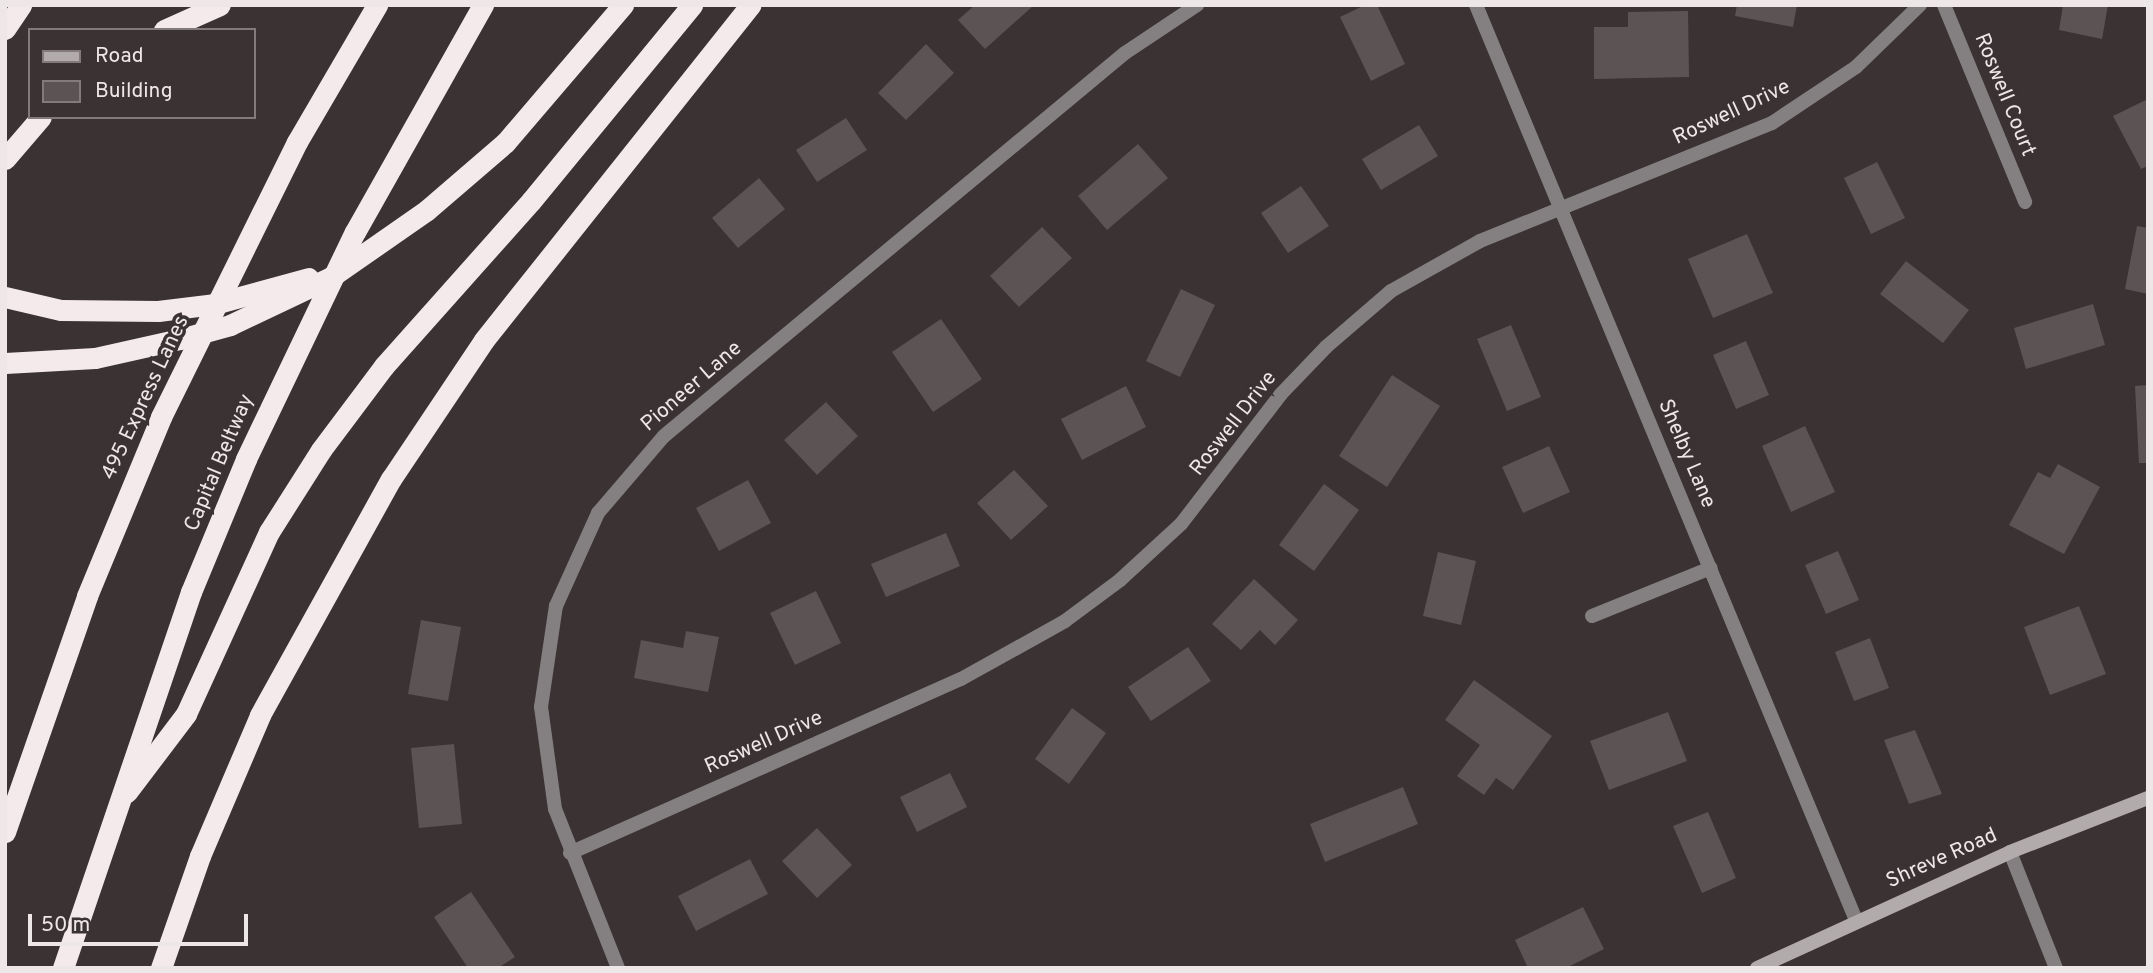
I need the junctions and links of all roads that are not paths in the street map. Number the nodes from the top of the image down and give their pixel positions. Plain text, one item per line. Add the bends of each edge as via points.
1 (21, 5) edge
2 (220, 5) edge
3 (377, 5) edge
4 (483, 5) edge
5 (623, 5) edge
6 (692, 5) edge
7 (750, 5) edge
8 (1197, 5) edge
9 (1476, 5) edge
10 (1920, 5) edge
11 (1944, 5) edge
12 (168, 28) edge
13 (5, 29) edge
14 (39, 119) edge
15 (5, 159) edge
16 (2025, 202) dead end
17 (1560, 207) junction
18 (380, 245) junction
19 (5, 297) edge
20 (5, 363) edge
21 (1711, 568) junction
22 (1592, 616) dead end
23 (2148, 798) edge
24 (115, 808) junction
25 (5, 832) edge
26 (2010, 852) junction
27 (570, 853) junction
28 (1856, 920) junction
29 (63, 968) edge
30 (161, 968) edge
31 (618, 968) edge
32 (1756, 968) edge
33 (2056, 968) edge

1 - 13 highway
2 - 12 highway
3 - 25 highway, 495 Express Lanes via 297,142 160,417 87,596
4 - 24 highway, Capital Beltway via 355,232 279,388 191,592
5 - 18 highway via 537,110 470,175
6 - 24 highway via 531,201 384,366 321,450 269,532 186,714
7 - 30 highway via 564,237 436,410 322,597 227,786
8 - 27 street, Pioneer Lane via 1125,53 664,436 598,513 556,606 545,657 541,707 544,758
9 - 17 street, Shelby Lane
10 - 17 street, Roswell Drive via 1856,67 1772,123
11 - 16 street, Roswell Court
14 - 15 highway
17 - 21 street, Shelby Lane
17 - 27 street, Roswell Drive via 1480,242 1391,291 1326,347 1281,394 1181,524 1121,580 1065,621 961,678
18 - 19 highway via 290,284 185,309 61,310
18 - 20 highway via 288,300 230,325 95,358
21 - 22 street
21 - 28 street, Shelby Lane
23 - 26 main road, Shreve Road
24 - 29 highway, Capital Beltway
26 - 28 main road, Shreve Road
26 - 33 street
27 - 31 street, Pioneer Lane
28 - 32 main road, Shreve Road

